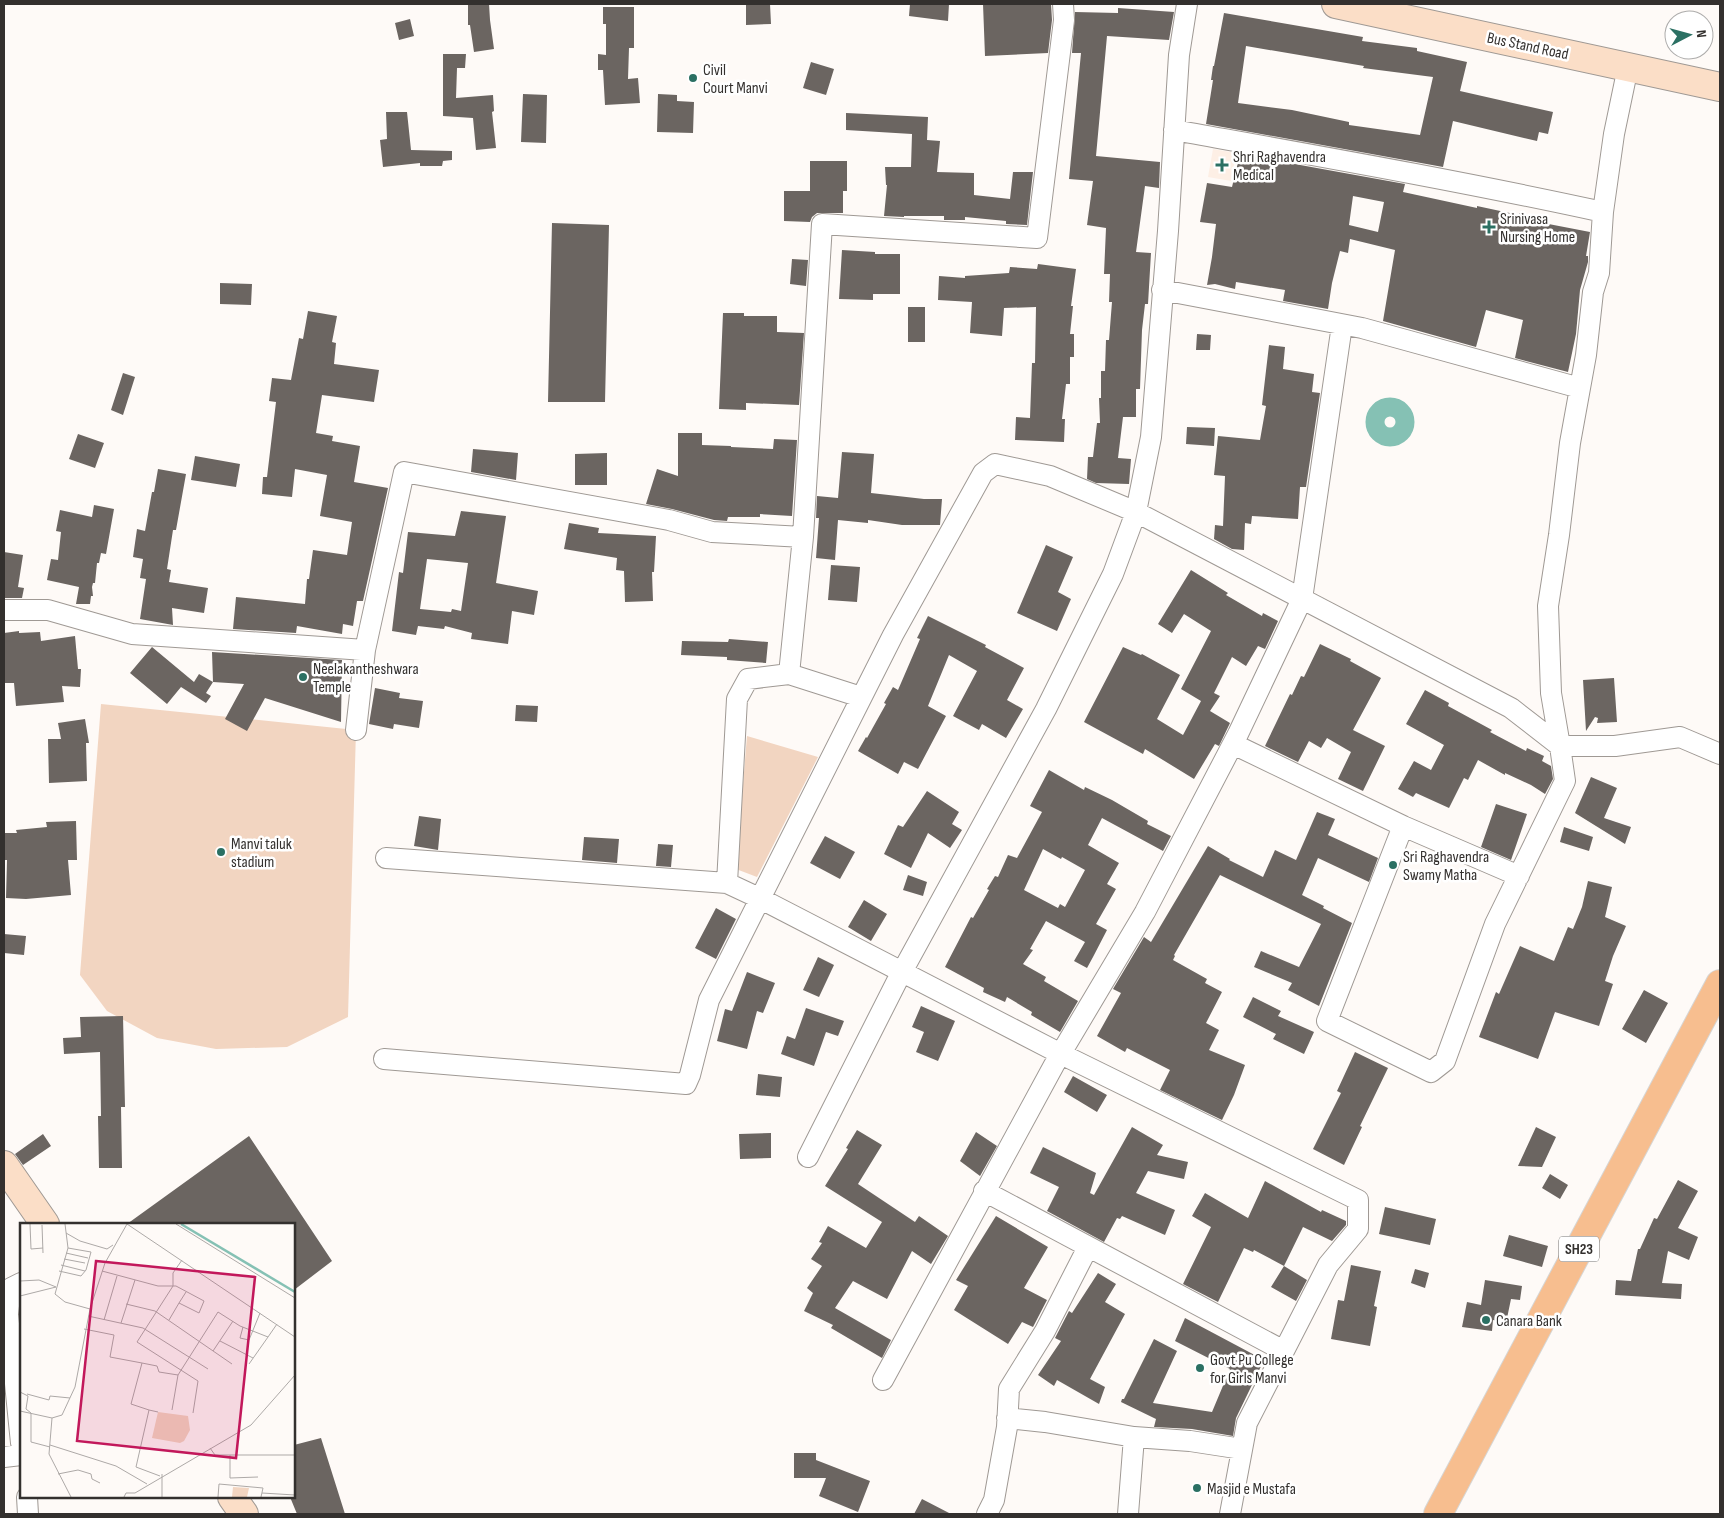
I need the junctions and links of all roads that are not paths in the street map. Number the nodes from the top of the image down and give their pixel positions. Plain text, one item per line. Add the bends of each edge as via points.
1 (1063, 4) edge
2 (1187, 4) edge
3 (1336, 4) edge
4 (1628, 67) junction
5 (1720, 87) edge
6 (1174, 130) junction
7 (1603, 212) junction
8 (1162, 290) junction
9 (1342, 325) junction
10 (1580, 388) junction
11 (1136, 512) junction
12 (803, 537) junction
13 (1302, 600) junction
14 (4, 610) edge
15 (365, 650) junction
16 (789, 674) junction
17 (861, 698) junction
18 (356, 730) dead end
19 (1233, 744) junction
20 (1560, 746) junction
21 (1720, 754) edge
22 (1404, 826) junction
23 (386, 858) dead end
24 (1519, 876) junction
25 (727, 883) junction
26 (759, 898) junction
27 (902, 972) junction
28 (1720, 984) edge
29 (1061, 1054) junction
30 (384, 1059) dead end
31 (808, 1157) dead end
32 (4, 1165) edge
33 (984, 1191) junction
34 (44, 1223) edge
35 (1088, 1247) junction
36 (20, 1284) edge
37 (1284, 1351) junction
38 (883, 1380) dead end
39 (1007, 1418) junction
40 (20, 1433) edge
41 (1134, 1437) junction
42 (1242, 1449) junction
43 (20, 1455) edge
44 (4, 1457) edge
45 (26, 1498) edge
46 (233, 1498) edge
47 (28, 1514) edge
48 (244, 1514) edge
49 (987, 1514) edge
50 (1128, 1514) edge
51 (1230, 1514) edge
52 (1438, 1514) edge

1 - 12 street via 1064,20 1037,238 822,224
2 - 6 street via 1179,55
3 - 4 main road, Bus Stand Road
4 - 5 main road, Bus Stand Road
4 - 7 street
6 - 7 street
6 - 8 street
7 - 10 street via 1599,273 1593,292
8 - 9 street
8 - 11 street via 1151,437
9 - 10 street
9 - 13 street
10 - 20 street via 1548,606 1551,693
11 - 13 street
11 - 17 street via 1050,476 995,464 983,473
11 - 27 street via 1113,574 1046,709
12 - 15 street via 712,532 669,520 404,472
12 - 16 street
13 - 19 street
13 - 20 street via 1511,708
14 - 15 street via 48,610 132,634
15 - 18 street
16 - 17 street
16 - 25 street via 748,679 738,699
17 - 26 street
19 - 22 street
19 - 29 street via 1145,912
20 - 21 street via 1615,746 1680,737
20 - 24 street via 1565,780
22 - 24 street
22 - 24 street via 1327,1020 1431,1072 1445,1061 1495,924
23 - 25 street
25 - 26 street
26 - 27 street
26 - 30 street via 709,1000 686,1084
27 - 29 street
27 - 31 street
28 - 52 main road, SH23
29 - 33 street
29 - 37 street via 1358,1200 1358,1229 1328,1265
32 - 34 main road
33 - 35 street
33 - 38 street
35 - 37 street
35 - 39 street via 1045,1331 1010,1388
36 - 40 street via 11,1288 8,1314
37 - 42 street via 1247,1423
39 - 41 street
39 - 49 street via 994,1500
41 - 42 street
41 - 50 street
42 - 51 street
43 - 44 street
45 - 47 street
46 - 48 main road

